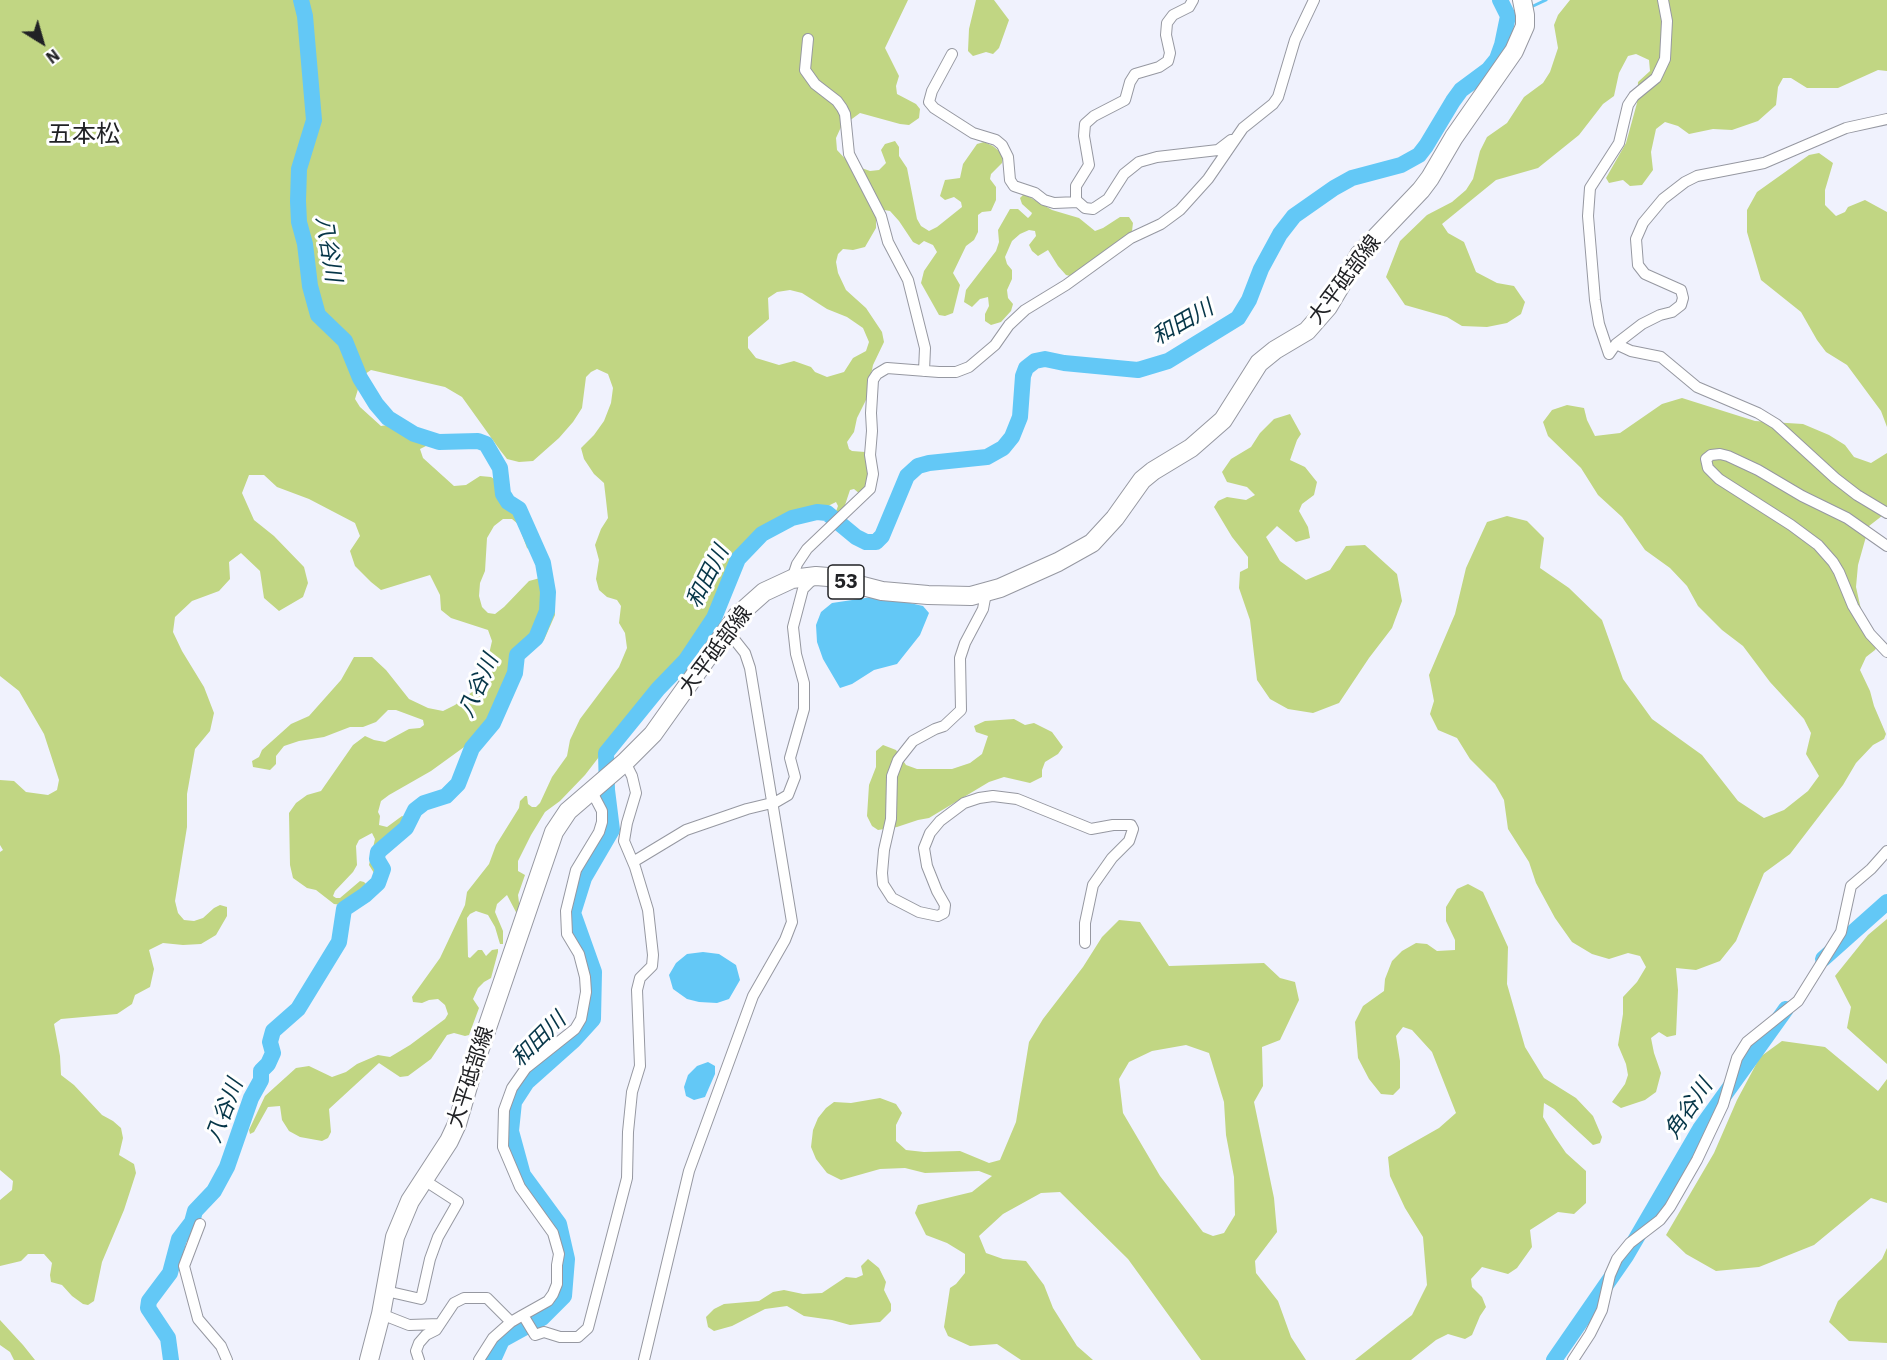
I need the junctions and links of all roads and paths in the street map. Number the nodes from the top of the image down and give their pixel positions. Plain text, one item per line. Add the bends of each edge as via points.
1 (1193, 0) edge
2 (1314, 0) edge
3 (1522, 0) edge
4 (1663, 0) edge
5 (808, 39) dead end
6 (952, 54) dead end
7 (1887, 118) edge
8 (1234, 139) junction
9 (1078, 202) junction
10 (1616, 344) junction
11 (924, 372) junction
12 (1887, 513) edge
13 (1887, 546) edge
14 (816, 576) junction
15 (792, 579) junction
16 (986, 593) junction
17 (726, 629) junction
18 (1887, 652) edge
19 (625, 762) junction
20 (591, 790) junction
21 (771, 803) junction
22 (1887, 851) edge
23 (633, 861) junction
24 (1085, 943) dead end
25 (424, 1180) junction
26 (200, 1224) dead end
27 (386, 1291) junction
28 (381, 1314) junction
29 (523, 1315) junction
30 (511, 1322) junction
31 (440, 1324) junction
32 (227, 1360) edge
33 (369, 1360) edge
34 (419, 1360) edge
35 (479, 1360) edge
36 (644, 1360) edge
37 (1574, 1360) edge

1 - 9 street via 1167,23 1168,61 1135,74 1125,100 1085,124 1089,165 1076,186
2 - 8 street via 1295,40 1278,97
3 - 16 main road, 大平砥部線 / 53 via 1525,26 1514,51 1421,190 1359,255 1317,321 1259,363 1223,420 1191,448 1142,480 1092,543
4 - 10 street via 1667,21 1665,59 1656,78 1628,105 1619,143 1590,188 1588,216 1599,324 1609,354
5 - 11 street via 805,70 845,114 849,154 908,280 925,348
6 - 9 street via 932,91 929,102 934,108 973,133 1002,145 1014,186 1054,203
7 - 10 street via 1846,128 1764,163 1697,176 1663,199 1636,239 1638,265 1681,290 1681,305 1642,324
8 - 9 street via 1218,150 1147,159 1124,174 1113,194 1101,205 1085,208
8 - 11 street via 1208,179 1171,218 1131,238 1051,296 1025,310 995,345 969,367 956,372
10 - 12 street via 1660,357 1697,387 1776,424 1835,478
11 - 15 street via 887,368 873,380 870,489 807,549 796,564
13 - 18 street via 1847,518 1758,470 1728,456 1711,455 1706,459 1708,468 1719,478 1818,545 1839,572 1870,634
14 - 15 main road, 大平砥部線 / 53
14 - 16 main road, 大平砥部線 / 53 via 882,591 971,596
14 - 21 street via 803,589 793,627 804,683 804,709 790,758 795,777 788,795
15 - 17 main road, 大平砥部線 / 53 via 764,592
16 - 24 street via 983,609 960,658 961,710 944,726 913,741 898,760 892,776 883,884 892,898 919,912 938,916 944,913 945,905 927,866 924,848 940,821 964,803 979,798 1017,799 1091,829 1131,825 1129,841 1093,885
17 - 19 main road, 大平砥部線 / 53 via 665,719
17 - 21 street via 745,653 750,668
19 - 20 main road, 大平砥部線 / 53
19 - 23 street via 636,793 624,841
20 - 25 main road, 大平砥部線 / 53 via 568,811 555,832 457,1124
20 - 29 street via 602,811 602,822 576,870 566,911 567,934 579,954 585,978 581,1019 575,1029 526,1068 512,1088 504,1110 503,1147 520,1187 553,1233 559,1254 553,1294
21 - 23 street via 686,830
21 - 36 street via 792,921 753,996 689,1171
22 - 37 street via 1851,886 1841,932 1798,1001 1747,1042 1737,1058 1723,1105 1697,1160 1670,1208 1617,1259 1602,1310
23 - 29 street via 648,910 653,955 652,966 640,978 637,990 640,1066 628,1132 627,1178 588,1328 578,1337 544,1332 534,1335
25 - 27 main road, 大平砥部線 / 53 via 395,1237
25 - 27 street via 458,1202 438,1237 421,1299
26 - 32 street via 184,1266 198,1319 221,1346
27 - 28 main road, 大平砥部線 / 53
28 - 31 street via 409,1325
28 - 33 main road, 大平砥部線 / 53
29 - 30 street
30 - 31 street via 487,1298 464,1298 454,1303
30 - 35 street via 493,1338
31 - 34 street via 419,1343

